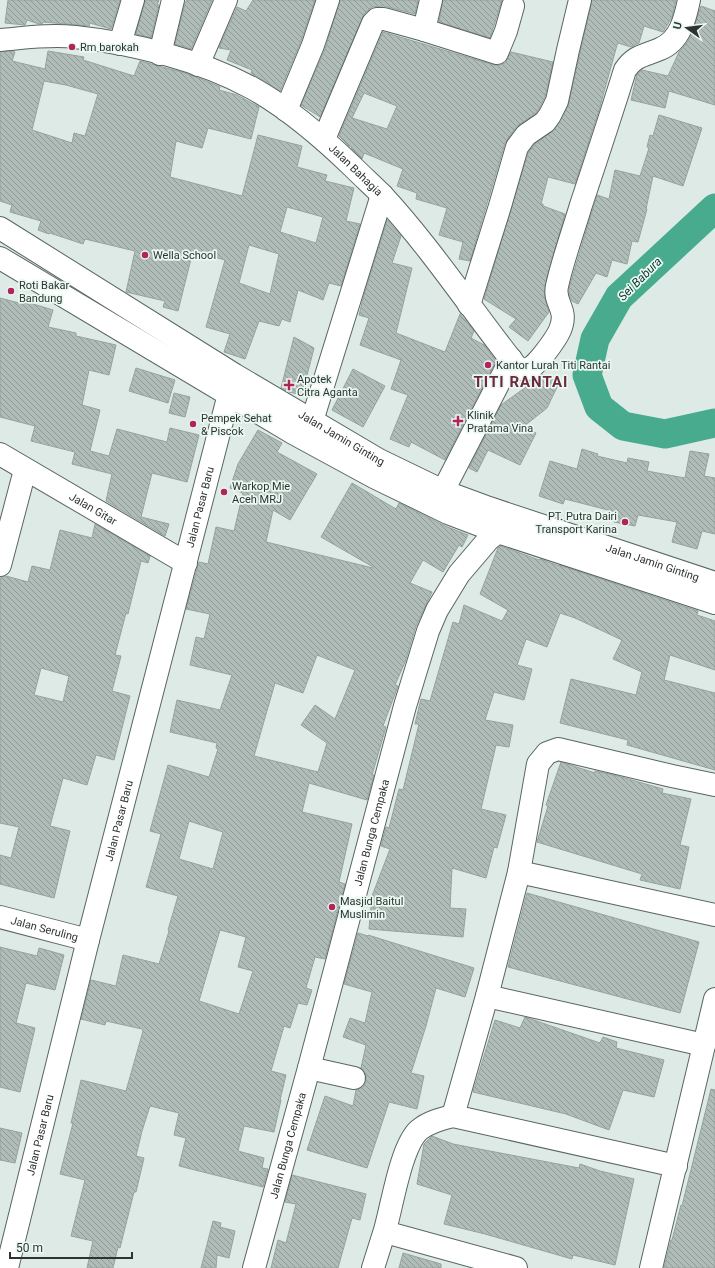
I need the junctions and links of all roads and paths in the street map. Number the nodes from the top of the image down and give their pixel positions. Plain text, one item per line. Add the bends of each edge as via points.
1 (133, 0) edge
2 (173, 0) edge
3 (226, 0) edge
4 (328, 0) edge
5 (431, 0) edge
6 (580, 0) edge
7 (689, 0) edge
8 (513, 6) dead end
9 (424, 30) junction
10 (0, 40) edge
11 (120, 44) junction
12 (160, 54) junction
13 (198, 65) junction
14 (286, 110) junction
15 (324, 139) junction
16 (382, 195) junction
17 (0, 228) edge
18 (0, 258) edge
19 (469, 305) junction
20 (511, 359) junction
21 (232, 384) junction
22 (312, 422) junction
23 (0, 454) edge
24 (25, 470) junction
25 (443, 491) junction
26 (498, 532) junction
27 (186, 563) junction
28 (0, 565) edge
29 (715, 583) edge
30 (715, 604) edge
31 (715, 785) edge
32 (519, 872) junction
33 (715, 915) edge
34 (0, 917) edge
35 (88, 940) junction
36 (487, 996) junction
37 (715, 999) edge
38 (704, 1045) junction
39 (309, 1068) junction
40 (354, 1078) dead end
41 (453, 1116) junction
42 (676, 1166) junction
43 (385, 1232) junction
44 (7, 1268) edge
45 (254, 1268) edge
46 (373, 1268) edge
47 (516, 1268) edge
48 (651, 1268) edge

1 - 11 street
2 - 12 street
3 - 13 street
4 - 14 street via 313,45
5 - 9 street
6 - 19 street via 557,101 545,122 526,135 517,147
7 - 20 street via 686,16 672,42 659,50 635,58 625,70 557,286 556,298 563,311 560,330 531,367 522,369
8 - 9 street via 498,52
9 - 15 street via 384,19 374,21
10 - 11 street, Jalan Bahagia via 73,37
11 - 12 street, Jalan Bahagia
12 - 13 street, Jalan Bahagia
13 - 14 street, Jalan Bahagia via 252,88
14 - 15 street, Jalan Bahagia
15 - 16 street, Jalan Bahagia
16 - 19 street, Jalan Bahagia
16 - 22 street
17 - 21 street, Jalan Jamin Ginting
18 - 21 street, Jalan Jamin Ginting
19 - 20 street, Jalan Bahagia
20 - 25 street
21 - 22 street, Jalan Jamin Ginting
21 - 26 street, Jalan Jamin Ginting via 293,433 448,513
21 - 27 street, Jalan Pasar Baru
22 - 25 street, Jalan Jamin Ginting via 379,460
23 - 24 street, Jalan Gitar
24 - 27 street, Jalan Gitar
24 - 28 street
25 - 29 street, Jalan Jamin Ginting
26 - 30 street, Jalan Jamin Ginting
26 - 39 street, Jalan Bunga Cempaka via 459,574 436,610 428,631
27 - 35 street, Jalan Pasar Baru
31 - 32 street via 558,749 547,753 538,764
32 - 33 street
32 - 36 street
34 - 35 street, Jalan Seruling
35 - 44 street, Jalan Pasar Baru
36 - 38 street
36 - 41 street
37 - 38 street
38 - 42 street
39 - 40 street
39 - 45 street, Jalan Bunga Cempaka
41 - 42 street
41 - 43 street via 427,1124 410,1142
42 - 48 street
43 - 46 street
43 - 47 street

